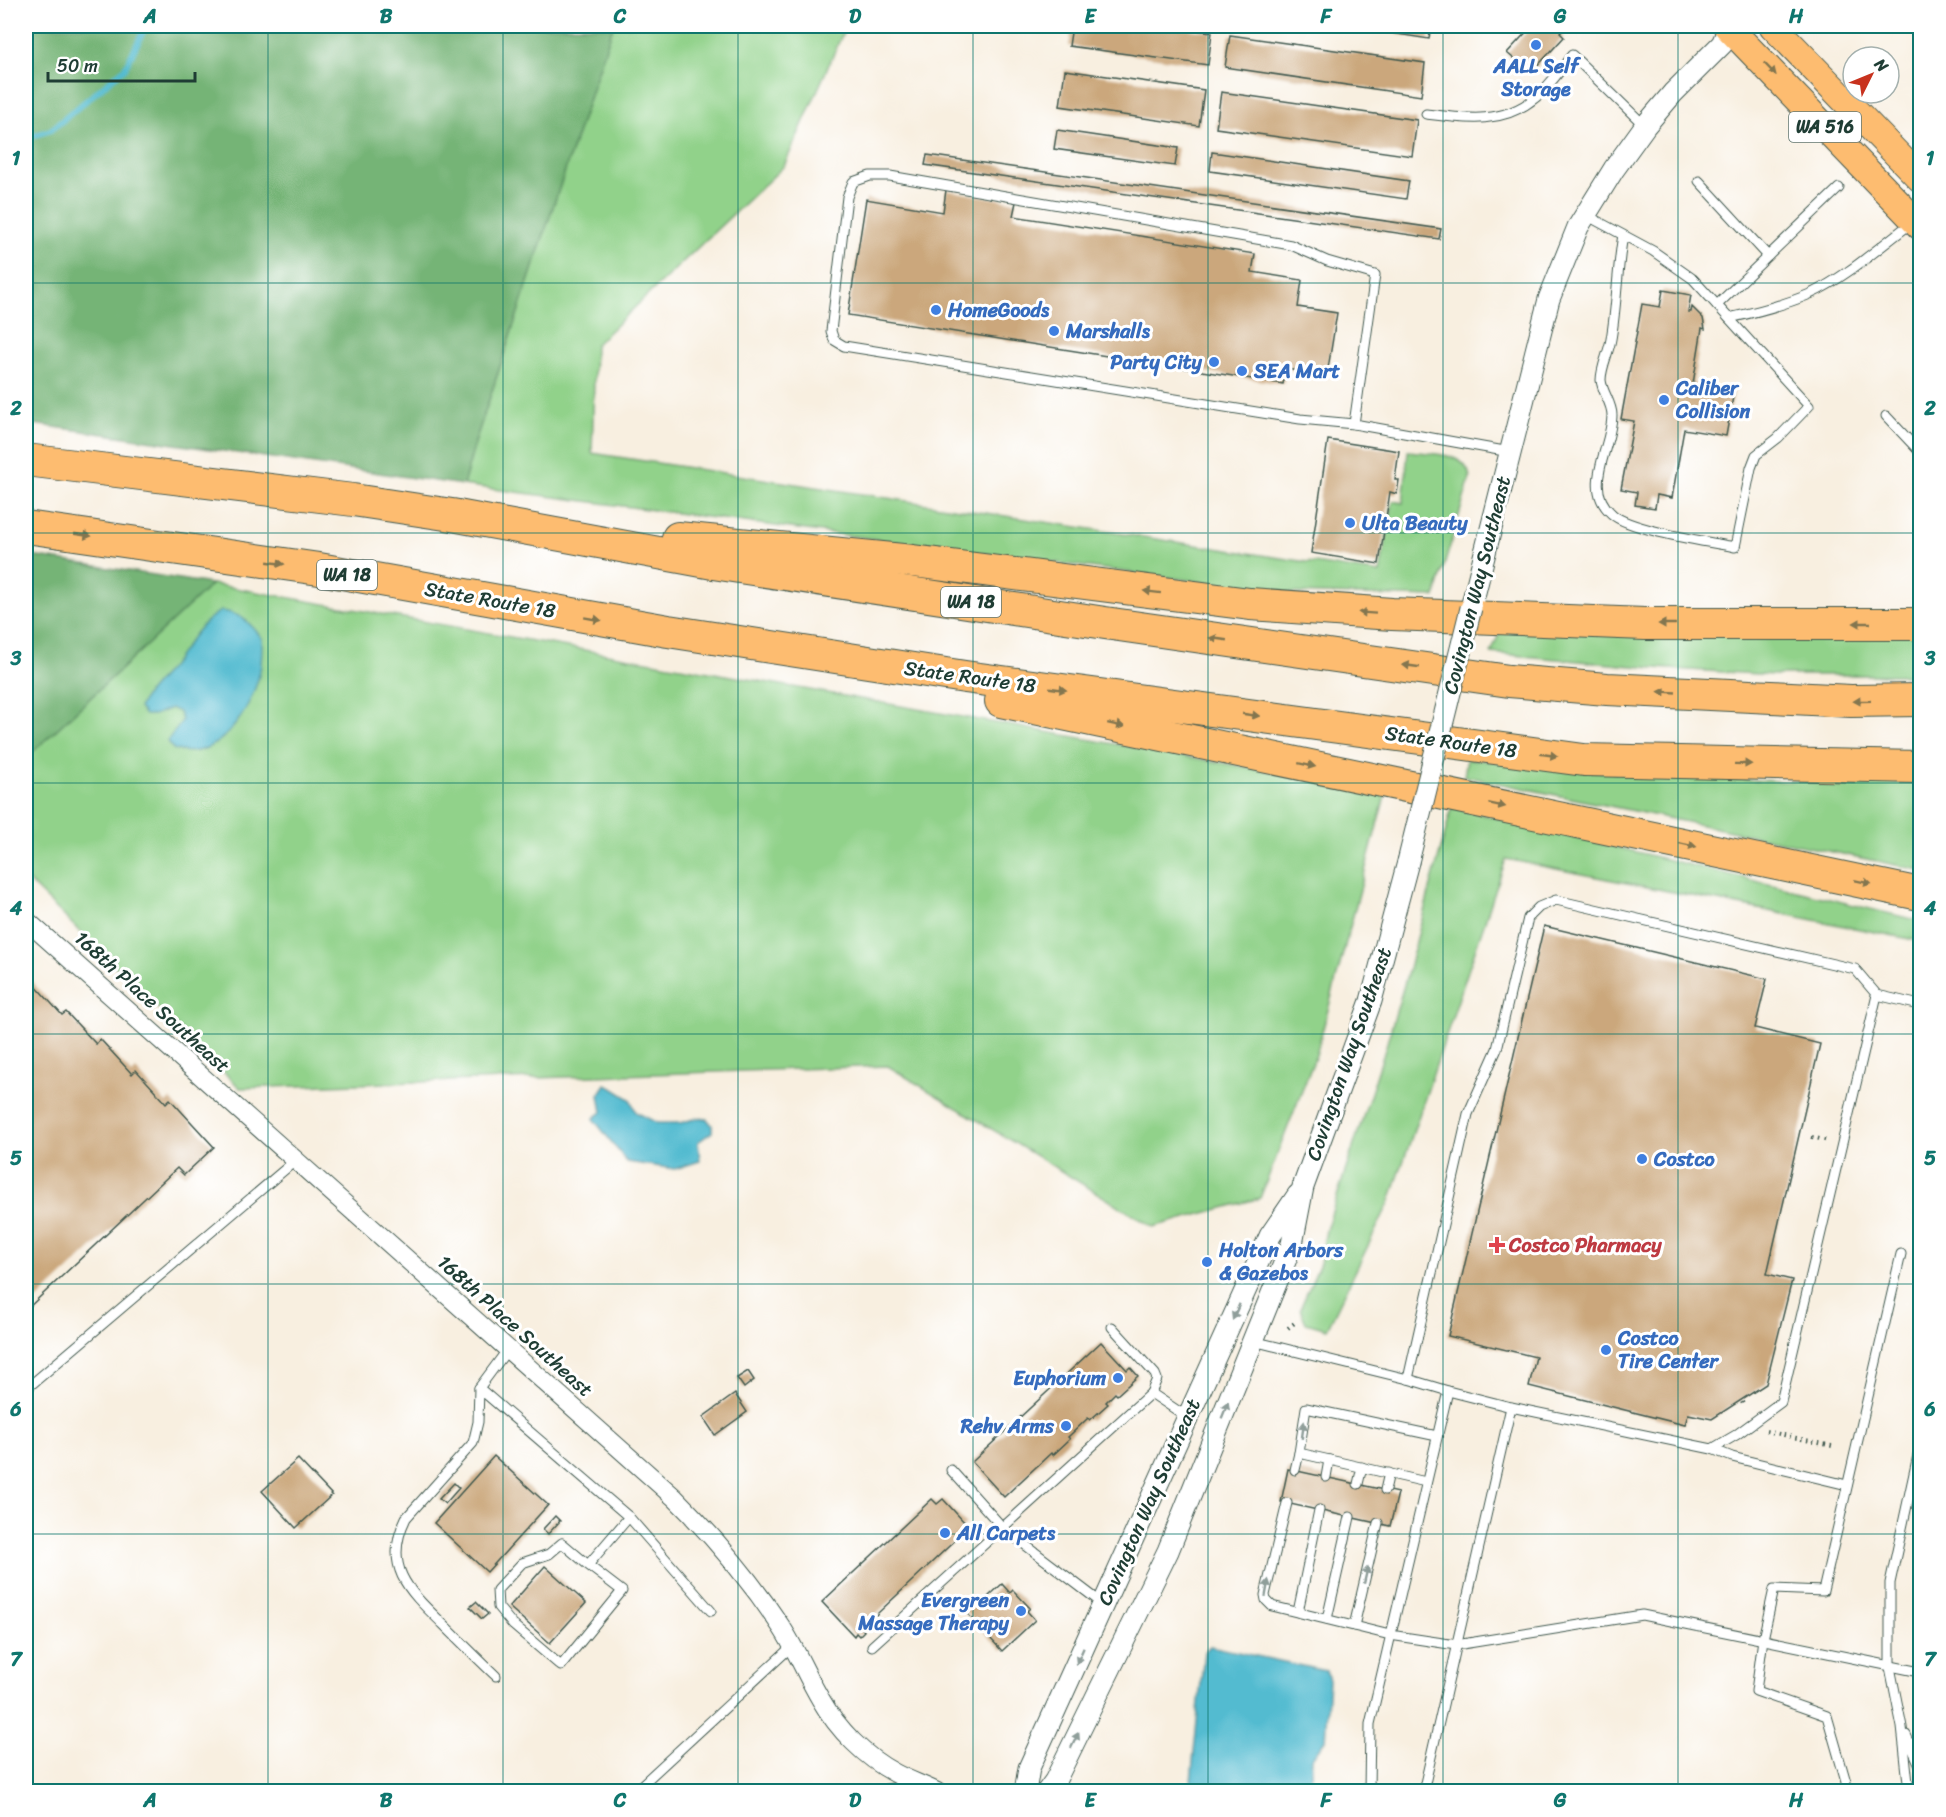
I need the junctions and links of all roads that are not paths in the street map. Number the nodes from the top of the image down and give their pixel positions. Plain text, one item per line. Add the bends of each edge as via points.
1 (1729, 26) edge
2 (1773, 26) edge
3 (1426, 114) dead end
4 (1645, 126) junction
5 (1920, 178) edge
6 (1699, 181) dead end
7 (1839, 188) dead end
8 (1586, 214) junction
9 (1918, 223) edge
10 (1623, 234) junction
11 (1768, 256) junction
12 (1717, 305) junction
13 (1729, 318) junction
14 (1886, 416) dead end
15 (1354, 424) junction
16 (1510, 452) junction
17 (1920, 452) edge
18 (26, 460) edge
19 (452, 515) junction
20 (26, 527) edge
21 (1920, 624) edge
22 (668, 632) junction
23 (1920, 700) edge
24 (1920, 767) edge
25 (1920, 894) edge
26 (26, 920) edge
27 (1877, 995) junction
28 (1920, 1005) edge
29 (296, 1160) junction
30 (1303, 1187) junction
31 (1901, 1254) dead end
32 (1112, 1327) dead end
33 (1253, 1341) junction
34 (508, 1349) junction
35 (1408, 1379) junction
36 (479, 1388) junction
37 (26, 1389) edge
38 (1448, 1391) junction
39 (1151, 1393) junction
40 (1510, 1407) junction
41 (1188, 1417) junction
42 (1437, 1436) junction
43 (1920, 1446) edge
44 (1712, 1449) junction
45 (1299, 1453) junction
46 (1329, 1460) junction
47 (1362, 1467) junction
48 (951, 1470) dead end
49 (1295, 1470) dead end
50 (1389, 1473) junction
51 (1326, 1477) dead end
52 (1426, 1482) junction
53 (1358, 1484) dead end
54 (1847, 1485) junction
55 (1385, 1490) dead end
56 (1287, 1503) dead end
57 (1319, 1510) dead end
58 (629, 1516) junction
59 (1350, 1517) dead end
60 (1378, 1523) dead end
61 (1003, 1528) junction
62 (1168, 1551) junction
63 (588, 1564) junction
64 (1103, 1604) junction
65 (711, 1611) dead end
66 (1298, 1612) junction
67 (1327, 1619) junction
68 (1354, 1626) junction
69 (1390, 1635) junction
70 (1763, 1639) junction
71 (1456, 1645) junction
72 (792, 1646) junction
73 (872, 1646) dead end
74 (1890, 1667) junction
75 (1920, 1672) edge
76 (496, 1676) dead end
77 (1902, 1727) junction
78 (1920, 1765) edge
79 (928, 1788) edge
80 (634, 1791) edge
81 (868, 1791) edge
82 (1024, 1791) edge
83 (1047, 1791) edge
84 (1369, 1791) edge
85 (1423, 1791) edge
86 (1845, 1791) edge
87 (1909, 1791) edge

1 - 4 street, Covington Way Southeast via 1722,44
1 -> 9 main road, WA 516
2 - 5 main road, WA 516
3 - 4 lane via 1474,120 1498,116 1536,98 1572,55
4 - 8 street, Covington Way Southeast
6 - 11 lane
7 - 11 lane
8 - 10 lane
8 - 16 street, Covington Way Southeast via 1549,299
9 - 13 lane via 1811,293 1763,311
10 - 12 lane via 1693,279
10 - 13 lane via 1611,340 1601,379 1612,413 1597,482 1603,504 1619,519 1636,526 1735,548 1756,455 1809,406
11 - 12 lane
12 - 13 lane
14 - 17 lane
15 - 15 lane via 1300,419 844,346 834,340 831,332 853,182 870,176 890,176 1291,245 1375,275
15 - 16 lane
16 - 30 street, Covington Way Southeast, bridge via 1371,1001
18 - 19 highway, WA 18
21 -> 19 highway via 1645,624 1250,604 913,561
23 -> 19 highway, WA 18 via 1805,699 1509,681 712,563
20 -> 22 highway, State Route 18 / WA 18 via 319,570
22 -> 24 highway, State Route 18 / WA 18 via 965,677 1584,760
22 -> 25 highway
26 - 29 street, 168th Place Southeast
27 - 28 lane
27 - 35 lane via 1855,969 1556,900 1539,908 1528,918 1497,1049 1468,1114
27 - 44 lane via 1781,1402
29 - 34 street, 168th Place Southeast
29 - 37 lane
30 - 33 street, Covington Way Southeast via 1292,1244
30 -> 41 street, Covington Way Southeast via 1270,1236
31 - 54 lane
32 - 39 lane via 1155,1374
33 - 35 lane
62 -> 33 street, Covington Way Southeast
34 - 36 lane
34 - 72 street, 168th Place Southeast via 705,1529 759,1595
35 - 38 lane
36 - 58 lane
36 - 76 lane via 474,1443 406,1518 396,1554 411,1593
38 - 40 lane
38 - 42 lane
39 - 41 lane
39 - 61 lane
40 - 44 lane
40 - 71 lane
41 - 62 street via 1196,1419 1203,1429 1179,1491
41 - 64 street, Covington Way Southeast
45 -> 42 lane via 1306,1408
42 - 52 lane
43 - 74 lane via 1890,1583
44 - 54 lane
45 - 46 lane
45 - 49 lane
46 - 47 lane
46 - 51 lane
47 - 50 lane
47 - 53 lane
48 - 61 lane
50 - 52 lane
50 - 55 lane
52 - 69 lane
54 - 70 lane via 1823,1590 1774,1589
66 -> 56 lane via 1272,1606 1265,1595
57 - 66 lane
58 - 63 lane
58 - 65 lane
59 - 67 lane
68 -> 60 lane
61 - 64 lane
61 - 73 lane
83 -> 62 street, Covington Way Southeast
63 - 63 lane via 622,1592 561,1666 513,1625 498,1607 497,1590 522,1563 549,1554 562,1542
64 -> 82 street, Covington Way Southeast via 1029,1768
66 - 67 lane
67 - 68 lane
68 - 69 lane
69 - 71 lane
69 - 84 lane via 1370,1724
70 - 71 lane via 1642,1615
70 - 74 lane
70 - 86 lane via 1756,1691 1827,1716 1846,1782
71 - 85 lane
72 - 79 street, 168th Place Southeast via 843,1731 876,1761
72 - 80 lane
74 - 75 lane
74 - 77 lane
77 - 78 lane
77 - 87 lane
79 - 81 lane

